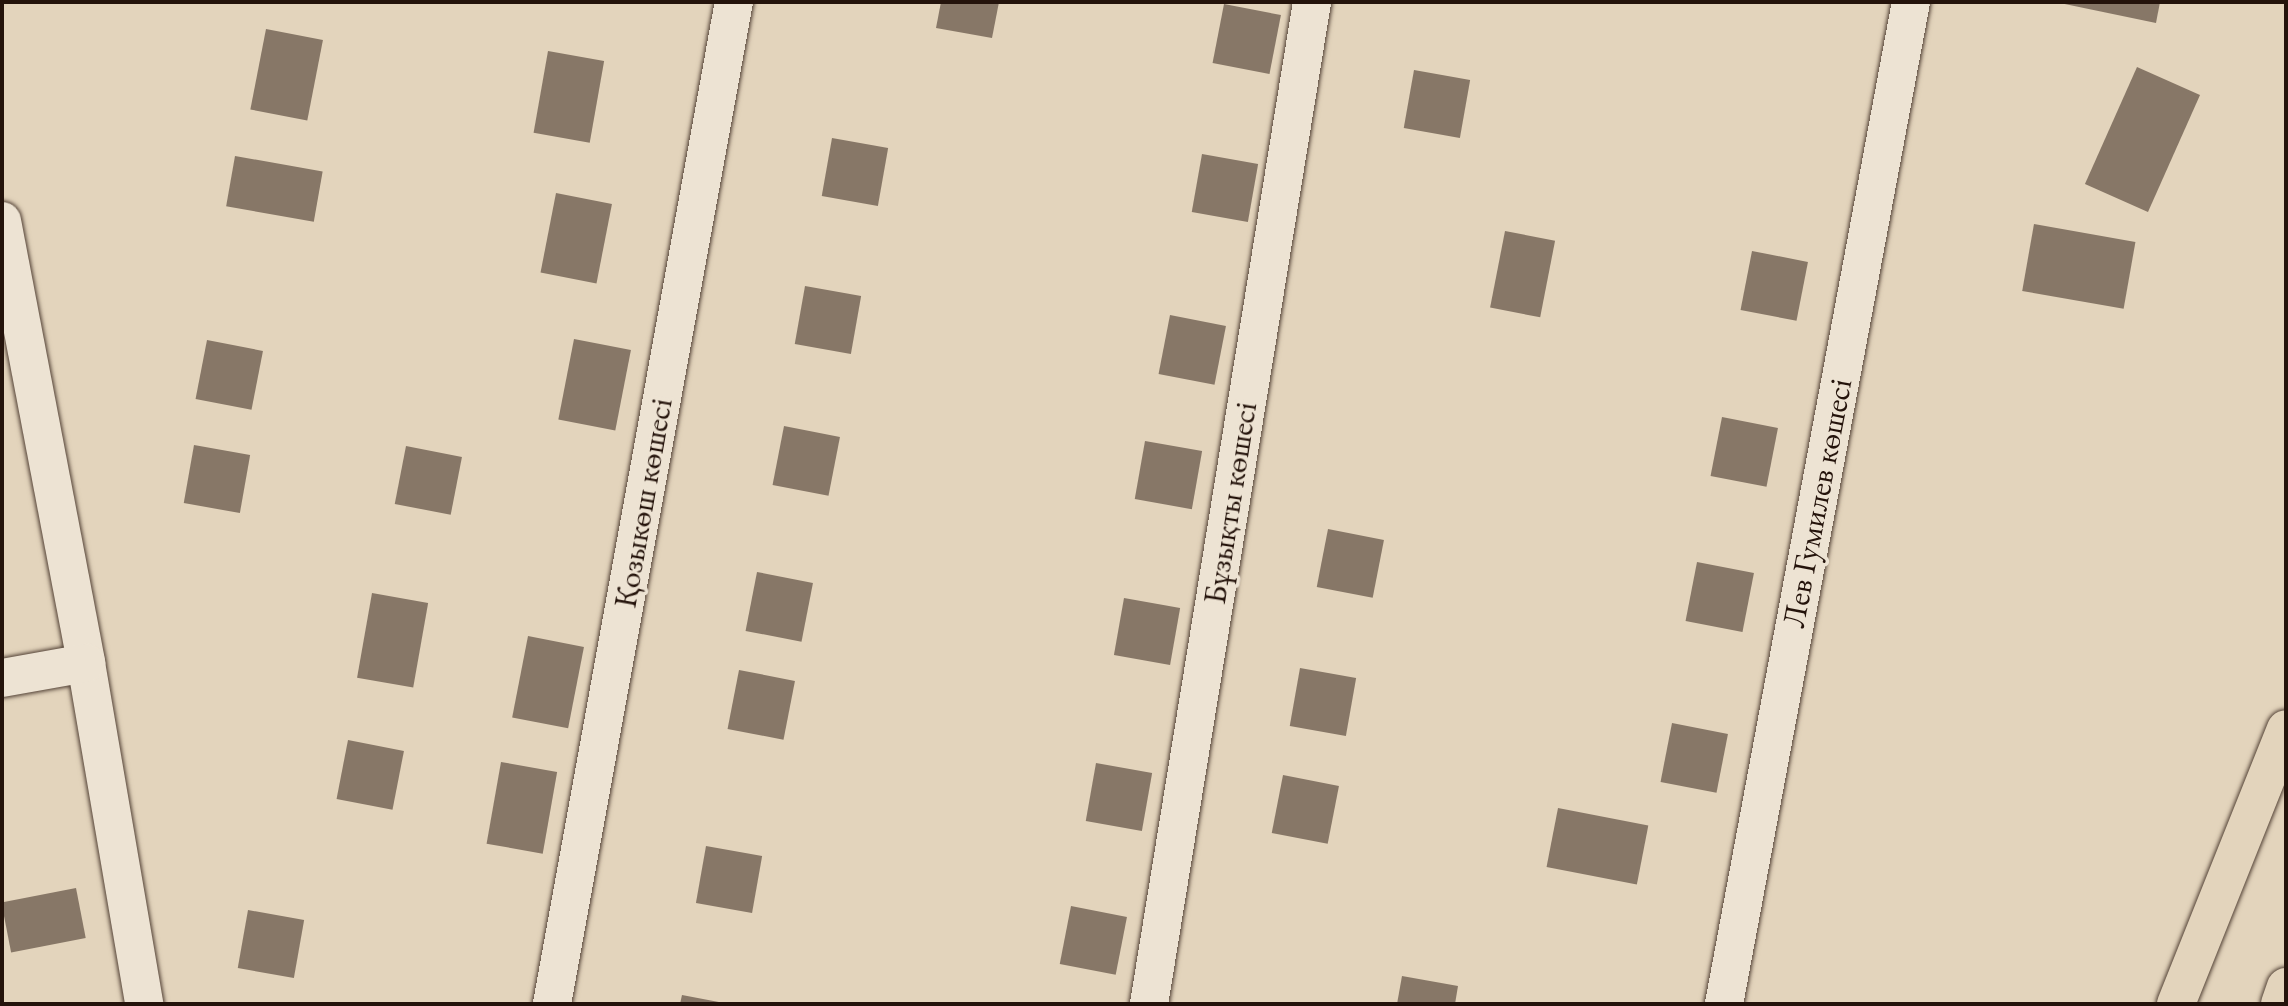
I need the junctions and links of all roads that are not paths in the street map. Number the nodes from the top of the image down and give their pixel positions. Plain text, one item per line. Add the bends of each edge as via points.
1 (734, 2) edge
2 (1312, 2) edge
3 (1911, 2) edge
4 (2, 222) edge
5 (86, 663) junction
6 (2, 678) edge
7 (2286, 729) edge
8 (2286, 987) edge
9 (145, 1004) edge
10 (552, 1004) edge
11 (1149, 1004) edge
12 (1724, 1004) edge
13 (2176, 1004) edge
14 (2280, 1004) edge

1 - 10 street, Қозыкөш көшесі
2 - 11 street, Бұзықты көшесі
3 - 12 street, Лев Гумилев көшесі
4 - 5 street
5 - 6 street
5 - 9 street
7 - 13 highway
8 - 14 highway

